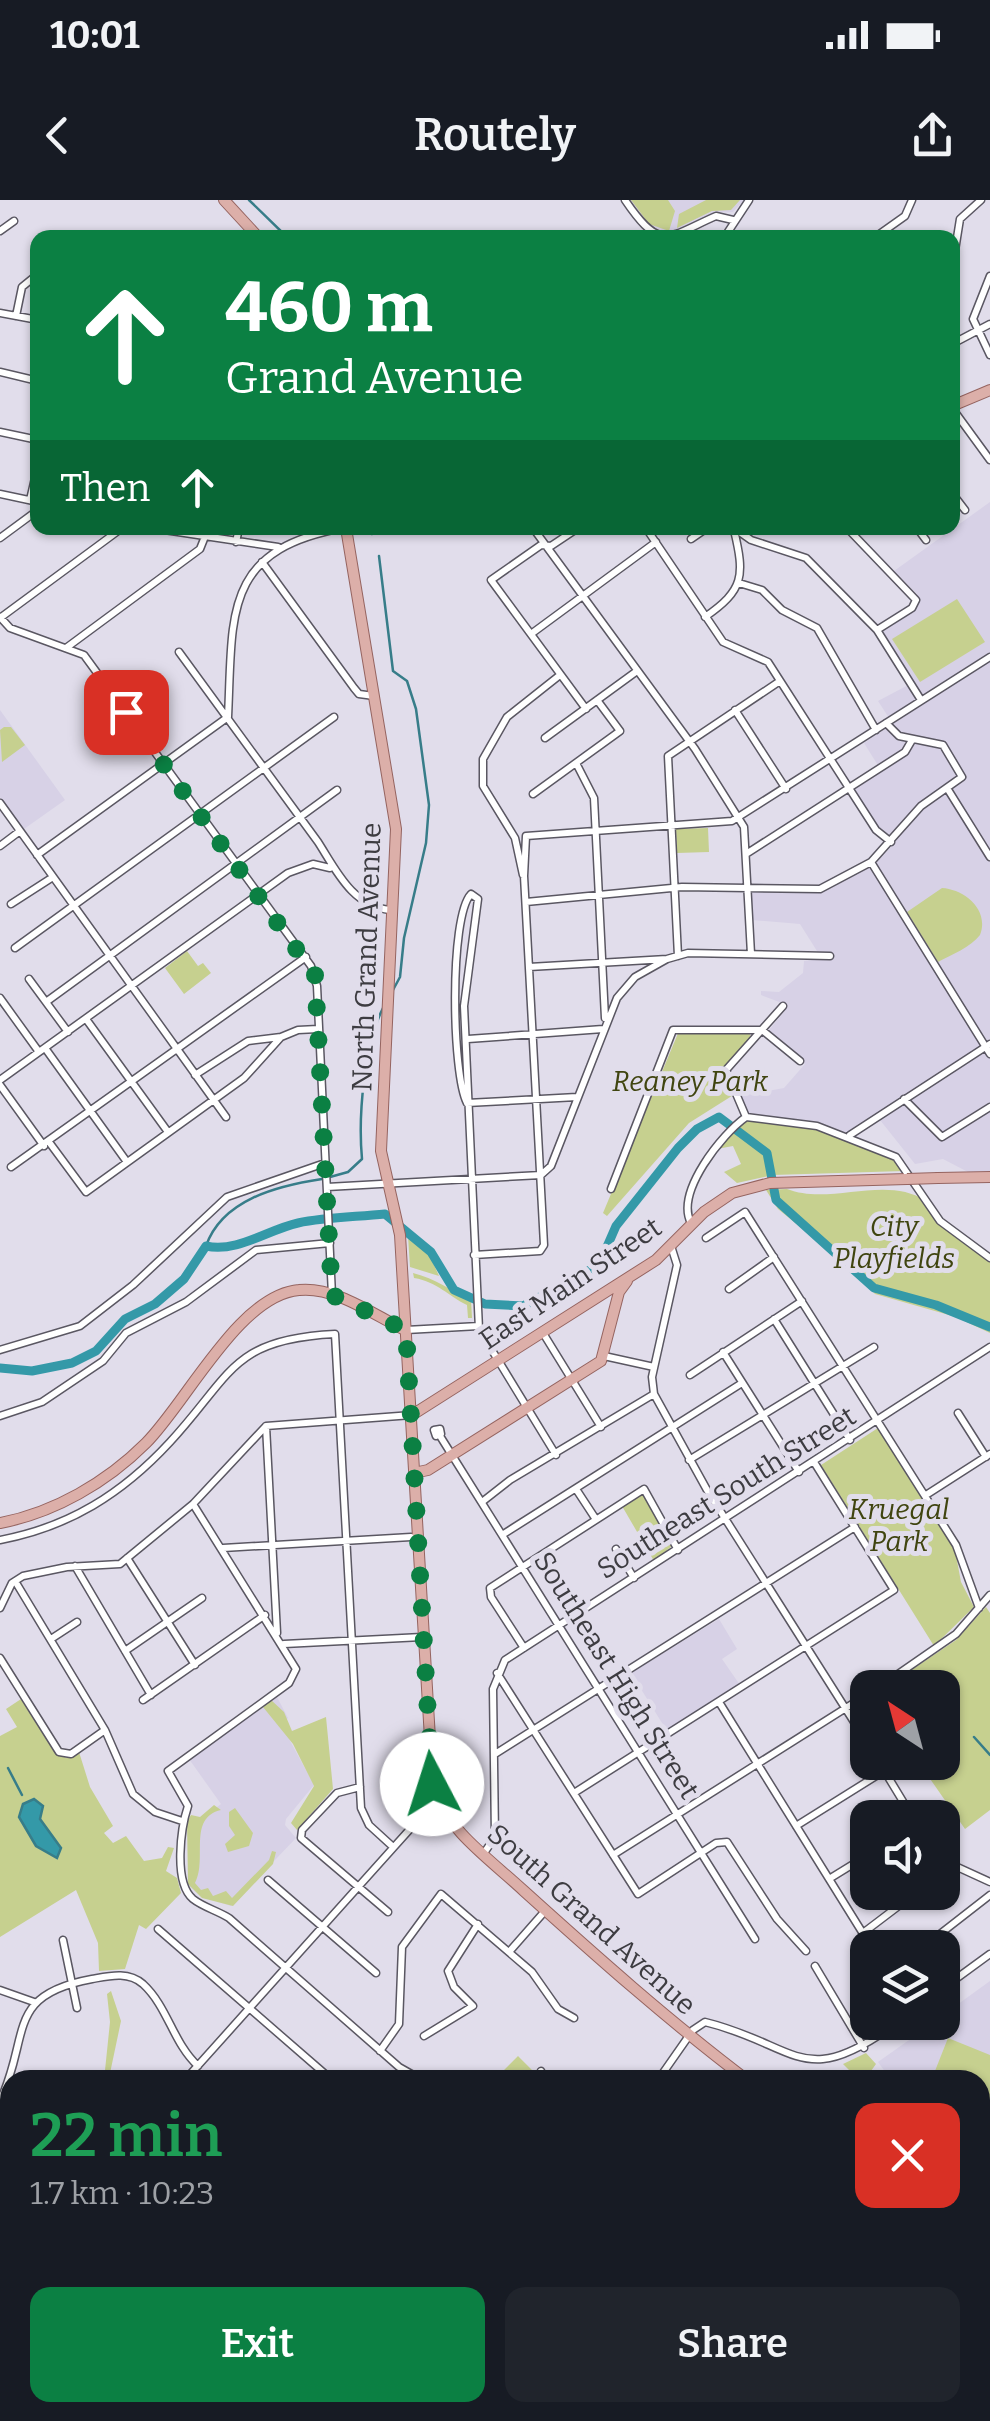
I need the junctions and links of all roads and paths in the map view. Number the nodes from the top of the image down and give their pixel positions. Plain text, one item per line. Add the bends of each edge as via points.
1 (224, 200) edge
2 (624, 200) edge
3 (749, 200) edge
4 (912, 200) edge
5 (982, 200) edge
6 (14, 220) dead end
7 (732, 220) junction
8 (0, 230) edge
9 (252, 230) edge
10 (653, 230) edge
11 (692, 230) edge
12 (728, 230) edge
13 (885, 230) edge
14 (958, 230) edge
15 (990, 276) edge
16 (30, 281) edge
17 (0, 313) edge
18 (16, 316) junction
19 (30, 319) edge
20 (990, 324) edge
21 (977, 333) junction
22 (960, 340) edge
23 (990, 355) edge
24 (0, 372) edge
25 (30, 378) edge
26 (990, 390) edge
27 (960, 403) edge
28 (960, 418) edge
29 (0, 432) edge
30 (30, 438) edge
31 (990, 460) edge
32 (0, 494) edge
33 (30, 500) edge
34 (960, 503) edge
35 (966, 510) dead end
36 (30, 516) edge
37 (112, 535) edge
38 (188, 535) edge
39 (238, 535) edge
40 (320, 535) edge
41 (346, 535) edge
42 (537, 535) edge
43 (568, 535) edge
44 (651, 535) edge
45 (697, 535) edge
46 (736, 535) edge
47 (744, 535) edge
48 (854, 535) edge
49 (922, 535) edge
50 (0, 538) edge
51 (204, 538) junction
52 (691, 539) dead end
53 (926, 540) dead end
54 (236, 542) junction
55 (656, 542) junction
56 (546, 546) junction
57 (278, 547) junction
58 (262, 562) junction
59 (739, 583) junction
60 (582, 596) junction
61 (0, 617) edge
62 (705, 617) junction
63 (877, 630) junction
64 (531, 634) junction
65 (66, 648) junction
66 (179, 652) dead end
67 (990, 657) edge
68 (637, 671) junction
69 (560, 674) junction
70 (780, 681) junction
71 (374, 696) junction
72 (597, 700) junction
73 (920, 700) junction
74 (586, 709) junction
75 (735, 710) junction
76 (228, 717) junction
77 (334, 717) dead end
78 (886, 723) junction
79 (876, 730) junction
80 (546, 738) dead end
81 (689, 740) junction
82 (912, 740) junction
83 (830, 759) junction
84 (576, 763) junction
85 (164, 764) junction
86 (264, 768) junction
87 (850, 788) junction
88 (947, 788) junction
89 (786, 789) junction
90 (337, 790) dead end
91 (533, 794) dead end
92 (0, 803) edge
93 (200, 814) junction
94 (300, 818) junction
95 (739, 818) junction
96 (672, 824) junction
97 (596, 830) junction
98 (20, 832) junction
99 (891, 842) junction
100 (0, 846) edge
101 (746, 854) junction
102 (37, 855) junction
103 (990, 856) edge
104 (871, 862) junction
105 (237, 864) junction
106 (330, 868) junction
107 (524, 876) junction
108 (53, 877) junction
109 (748, 888) junction
110 (674, 889) junction
111 (259, 894) junction
112 (599, 897) junction
113 (526, 902) junction
114 (12, 904) dead end
115 (73, 906) junction
116 (390, 910) junction
117 (15, 948) dead end
118 (750, 954) junction
119 (109, 956) junction
120 (678, 956) junction
121 (830, 956) dead end
122 (306, 958) junction
123 (666, 960) junction
124 (639, 961) junction
125 (603, 962) junction
126 (529, 967) junction
127 (644, 972) junction
128 (29, 979) dead end
129 (130, 986) junction
130 (0, 998) edge
131 (46, 1002) junction
132 (782, 1006) dead end
133 (86, 1019) junction
134 (605, 1020) junction
135 (318, 1029) junction
136 (603, 1029) junction
137 (762, 1030) junction
138 (68, 1032) junction
139 (533, 1032) junction
140 (282, 1037) junction
141 (468, 1039) junction
142 (989, 1048) edge
143 (42, 1050) junction
144 (177, 1050) junction
145 (800, 1061) dead end
146 (195, 1075) junction
147 (132, 1082) junction
148 (0, 1083) edge
149 (577, 1097) junction
150 (536, 1098) junction
151 (904, 1099) junction
152 (213, 1100) junction
153 (467, 1103) junction
154 (990, 1107) edge
155 (91, 1112) junction
156 (226, 1117) dead end
157 (746, 1117) junction
158 (168, 1132) junction
159 (849, 1135) junction
160 (46, 1144) junction
161 (127, 1162) junction
162 (325, 1163) junction
163 (11, 1167) dead end
164 (907, 1173) junction
165 (541, 1176) junction
166 (990, 1176) edge
167 (470, 1180) junction
168 (326, 1181) junction
169 (386, 1184) junction
170 (611, 1189) dead end
171 (692, 1224) junction
172 (706, 1238) dead end
173 (330, 1243) junction
174 (671, 1246) junction
175 (474, 1255) junction
176 (774, 1257) junction
177 (990, 1258) edge
178 (656, 1260) junction
179 (676, 1260) junction
180 (631, 1276) junction
181 (729, 1290) dead end
182 (332, 1295) junction
183 (600, 1296) junction
184 (618, 1298) junction
185 (802, 1301) junction
186 (774, 1319) junction
187 (479, 1326) junction
188 (406, 1330) junction
189 (543, 1334) junction
190 (990, 1347) edge
191 (874, 1348) dead end
192 (0, 1350) edge
193 (723, 1352) junction
194 (604, 1356) junction
195 (497, 1362) junction
196 (843, 1364) junction
197 (654, 1367) junction
198 (690, 1375) dead end
199 (408, 1379) junction
200 (572, 1380) junction
201 (742, 1383) junction
202 (813, 1383) junction
203 (448, 1392) junction
204 (187, 1394) junction
205 (654, 1394) junction
206 (200, 1403) junction
207 (527, 1408) junction
208 (958, 1413) dead end
209 (412, 1415) junction
210 (0, 1416) edge
211 (762, 1416) junction
212 (340, 1422) junction
213 (879, 1422) junction
214 (266, 1426) junction
215 (602, 1427) junction
216 (671, 1428) junction
217 (440, 1436) dead end
218 (850, 1440) junction
219 (452, 1454) junction
220 (556, 1455) junction
221 (988, 1456) edge
222 (689, 1460) junction
223 (814, 1462) junction
224 (799, 1472) junction
225 (414, 1473) junction
226 (576, 1489) junction
227 (926, 1495) junction
228 (482, 1502) junction
229 (193, 1504) junction
230 (595, 1518) junction
231 (726, 1519) junction
232 (0, 1523) edge
233 (855, 1528) junction
234 (502, 1534) junction
235 (411, 1537) dead end
236 (0, 1540) edge
237 (347, 1540) junction
238 (273, 1544) junction
239 (223, 1548) junction
240 (616, 1548) dead end
241 (678, 1550) junction
242 (128, 1558) junction
243 (75, 1566) junction
244 (523, 1566) junction
245 (634, 1578) junction
246 (16, 1580) junction
247 (766, 1583) junction
248 (990, 1595) edge
249 (202, 1598) dead end
250 (0, 1608) edge
251 (979, 1608) junction
252 (265, 1615) junction
253 (166, 1620) junction
254 (77, 1622) dead end
255 (559, 1626) junction
256 (278, 1634) junction
257 (422, 1637) junction
258 (51, 1639) junction
259 (351, 1640) junction
260 (284, 1644) junction
261 (806, 1647) junction
262 (524, 1648) junction
263 (125, 1651) junction
264 (0, 1658) edge
265 (195, 1665) junction
266 (905, 1670) edge
267 (496, 1677) junction
268 (598, 1689) junction
269 (151, 1695) junction
270 (143, 1700) dead end
271 (718, 1702) junction
272 (850, 1705) edge
273 (845, 1708) junction
274 (850, 1716) edge
275 (105, 1730) junction
276 (534, 1730) junction
277 (638, 1752) junction
278 (494, 1754) junction
279 (757, 1764) junction
280 (870, 1780) edge
281 (360, 1787) junction
282 (574, 1793) junction
283 (437, 1799) junction
284 (678, 1815) junction
285 (182, 1821) junction
286 (796, 1826) junction
287 (392, 1846) junction
288 (701, 1852) junction
289 (484, 1853) junction
290 (614, 1855) junction
291 (850, 1866) edge
292 (960, 1869) edge
293 (829, 1879) junction
294 (268, 1880) dead end
295 (990, 1882) edge
296 (356, 1887) junction
297 (990, 1896) edge
298 (546, 1910) junction
299 (893, 1910) edge
300 (388, 1912) dead end
301 (478, 1924) junction
302 (321, 1926) junction
303 (158, 1929) dead end
304 (861, 1930) edge
305 (867, 1930) edge
306 (946, 1930) edge
307 (755, 1939) dead end
308 (63, 1940) dead end
309 (806, 1951) dead end
310 (509, 1952) junction
311 (990, 1954) edge
312 (816, 1966) dead end
313 (285, 1967) junction
314 (376, 1973) dead end
315 (960, 1976) edge
316 (74, 1982) junction
317 (0, 1990) edge
318 (34, 2002) junction
319 (77, 2008) dead end
320 (250, 2008) junction
321 (574, 2018) dead end
322 (424, 2036) dead end
323 (689, 2036) junction
324 (874, 2040) edge
325 (864, 2048) junction
326 (380, 2051) junction
327 (198, 2066) junction
328 (11, 2070) edge
329 (194, 2070) edge
330 (321, 2070) edge
331 (408, 2070) edge
332 (665, 2070) edge
333 (734, 2070) edge

1 - 9 main road
2 - 10 street
3 - 7 street
4 - 13 street via 905,216
5 - 14 street via 960,218
6 - 8 street
7 - 11 street via 716,216
7 - 12 street
15 - 21 street via 974,316
16 - 18 street
17 - 18 street
18 - 19 street
20 - 21 street
21 - 22 street
21 - 23 street
24 - 25 street
26 - 27 main road
28 - 31 street
29 - 30 street
32 - 33 street
34 - 35 street
36 - 50 street
37 - 61 street
38 - 51 street
39 - 54 street
40 - 57 street
41 - 71 main road, North Grand Avenue
42 - 56 street
43 - 56 street
44 - 55 street
45 - 52 street
46 - 59 street
47 - 63 street via 806,558
48 - 63 street via 916,600
49 - 53 street
51 - 54 street
51 - 65 street via 200,548
54 - 57 street
55 - 60 street
55 - 62 street
56 - 60 street
56 - 64 street via 491,580
57 - 58 street
58 - 71 street via 359,694
58 - 76 street via 243,588 233,620
59 - 62 street
59 - 79 street via 762,590 782,610 817,628
60 - 64 street
60 - 68 street
61 - 65 street via 10,628
62 - 70 street via 723,642 768,662
63 - 73 street
64 - 69 street
65 - 85 street via 84,655
66 - 76 street
67 - 73 street
68 - 72 street
68 - 81 street
69 - 74 street
69 - 107 street via 507,717 483,758 482,786 515,838
70 - 75 street
70 - 83 street
71 - 116 main road, North Grand Avenue via 396,829
72 - 74 street
72 - 84 street via 620,731
73 - 78 street
74 - 80 street
75 - 81 street
75 - 89 street
76 - 85 street
76 - 86 street
77 - 86 street
78 - 79 street
78 - 82 street
79 - 83 street
81 - 95 street
81 - 96 street via 668,756
82 - 87 street via 905,752
82 - 88 street via 943,745 962,777
83 - 87 street
83 - 89 street
84 - 91 street
84 - 97 street via 593,788
85 - 93 street
85 - 102 street
86 - 93 street
86 - 94 street
87 - 99 street
87 - 101 street
88 - 99 street
88 - 103 street
89 - 95 street
90 - 94 street
92 - 98 street
93 - 105 street
93 - 115 street
94 - 105 street
94 - 106 street
95 - 96 street
95 - 101 street
96 - 97 street
96 - 110 street
97 - 107 street via 529,834
97 - 112 street
98 - 100 street
98 - 102 street
99 - 104 street
101 - 109 street
102 - 108 street
104 - 109 street via 820,888
104 - 142 street
105 - 111 street
105 - 119 street
106 - 111 street via 300,866
106 - 116 street via 364,904
107 - 113 street
108 - 114 street
108 - 115 street
109 - 110 street
109 - 118 street
110 - 112 street
110 - 120 street
111 - 122 street
111 - 129 street
112 - 113 street
112 - 125 street
113 - 126 street
115 - 117 street
115 - 119 street
116 - 169 main road, North Grand Avenue via 381,1150
118 - 120 street
118 - 121 street
119 - 129 street
119 - 131 street
120 - 123 street
122 - 135 street via 315,975
122 - 144 street
123 - 124 street
123 - 127 street
124 - 125 street
124 - 127 street
125 - 126 street
125 - 134 street
126 - 139 street
127 - 134 street via 620,992
128 - 131 street
129 - 133 street
129 - 144 street
130 - 143 street
131 - 138 street
132 - 137 street
133 - 138 street
133 - 147 street
134 - 136 street
135 - 140 street
135 - 162 street
136 - 139 street
136 - 149 street
137 - 145 street
137 - 157 street via 726,1070
137 - 170 street via 677,1027
138 - 143 street
139 - 141 street
139 - 150 street
140 - 146 street via 248,1042
140 - 152 street via 254,1070
141 - 153 street
141 - 153 street via 464,1006 474,894 464,902 456,959
142 - 151 street
143 - 148 street
143 - 155 street
144 - 146 street
144 - 147 street
146 - 152 street
147 - 155 street
147 - 158 street
148 - 160 street
149 - 150 street
149 - 165 street
150 - 153 street
150 - 165 street
151 - 154 street via 942,1137
151 - 159 street
152 - 156 street
152 - 158 street
153 - 167 street
155 - 160 street
155 - 161 street
157 - 159 street
157 - 171 street via 717,1141 700,1173 687,1216
158 - 161 street
159 - 164 street
160 - 161 street via 86,1192
160 - 163 street
162 - 168 street
162 - 192 street via 227,1197 80,1326
164 - 166 main road, East Main Street, bridge
164 - 171 main road, East Main Street via 760,1184 722,1198
164 - 177 street via 930,1210
165 - 167 street
165 - 175 street via 540,1251
167 - 169 street
167 - 175 street
168 - 169 street
168 - 173 street
169 - 188 main road, North Grand Avenue via 400,1235
171 - 174 main road, East Main Street
172 - 176 street via 744,1212
173 - 182 street
173 - 210 street via 256,1250 186,1302 126,1333 103,1361 42,1402
174 - 178 main road, East Main Street
174 - 179 street
175 - 187 street
176 - 181 street
176 - 185 street
178 - 179 street
178 - 180 main road, East Main Street
179 - 197 street
180 - 183 main road, East Main Street
180 - 184 main road
182 - 188 main road
182 - 204 main road via 295,1290 267,1300
183 - 184 main road
183 - 189 main road, East Main Street
184 - 194 main road
185 - 186 street
185 - 196 street
186 - 193 street
186 - 202 street
187 - 188 street
187 - 195 street
188 - 199 main road, North Grand Avenue
189 - 195 main road, East Main Street
189 - 200 street
190 - 213 street, Southeast South Street
191 - 196 street
193 - 198 street
193 - 201 street
194 - 197 street
194 - 200 main road
195 - 203 main road, East Main Street
195 - 207 street
196 - 202 street
196 - 213 street
197 - 205 street
199 - 203 main road via 423,1400
199 - 209 main road
200 - 207 main road
200 - 215 street
201 - 211 street
201 - 216 street
202 - 211 street
202 - 218 street
203 - 209 main road, East Main Street
204 - 206 street
204 - 232 main road via 145,1444 104,1478 58,1504
205 - 215 street
205 - 216 street
206 - 212 street via 253,1352 288,1336 335,1334
206 - 236 street via 150,1462 98,1504 42,1532
207 - 219 main road
207 - 220 street
208 - 221 street
209 - 212 street
209 - 225 main road
211 - 222 street
211 - 224 street
212 - 214 street
212 - 237 street
213 - 218 street, Southeast South Street
213 - 227 street
214 - 229 street
214 - 238 street
215 - 220 street
216 - 222 street
216 - 226 street
217 - 219 street, Southeast High Street
218 - 223 street, Southeast South Street
219 - 225 main road
219 - 228 street, Southeast High Street
220 - 228 street
221 - 227 street
222 - 231 street
223 - 224 street, Southeast South Street
223 - 233 street
224 - 231 street, Southeast South Street
225 - 257 main road
226 - 230 street
226 - 234 street
227 - 251 street via 956,1545
228 - 234 street, Southeast High Street
229 - 239 street
229 - 242 street
230 - 241 street via 644,1490
230 - 244 street
231 - 241 street, Southeast South Street
231 - 247 street
233 - 247 street
233 - 261 street via 894,1590
234 - 244 street, Southeast High Street
235 - 237 street
237 - 238 street
237 - 259 street
238 - 239 street
238 - 256 street
239 - 252 street
240 - 245 street
241 - 245 street, Southeast South Street
242 - 243 street via 106,1568
242 - 253 street
243 - 246 street
243 - 263 street
244 - 255 street, Southeast High Street
244 - 262 street via 493,1586 491,1597
245 - 255 street, Southeast South Street
246 - 250 street
246 - 258 street
247 - 261 street
247 - 268 street
248 - 251 street
249 - 253 street
251 - 266 street
252 - 256 street
252 - 265 street
253 - 263 street
253 - 265 street
254 - 258 street
255 - 262 street, Southeast South Street
255 - 268 street, Southeast High Street
256 - 260 street
257 - 259 street
257 - 283 main road
258 - 275 street
259 - 260 street
259 - 281 street
260 - 285 street via 295,1676 172,1767 169,1775 188,1802
261 - 271 street
261 - 273 street
262 - 267 street, Southeast South Street via 505,1660
263 - 269 street
264 - 275 street via 59,1752 71,1754
265 - 269 street
267 - 276 street
267 - 278 street
268 - 276 street
268 - 277 street, Southeast High Street
269 - 270 street
271 - 277 street
271 - 279 street
272 - 273 street
273 - 274 street
273 - 279 street
275 - 285 street via 132,1794
276 - 278 street
276 - 282 street
277 - 282 street
277 - 284 street, Southeast High Street
278 - 289 street via 494,1837
279 - 284 street
279 - 286 street
280 - 286 street
281 - 287 street via 364,1818
281 - 296 street via 337,1793 301,1838
282 - 290 street
283 - 287 street
283 - 289 main road, South Grand Avenue
284 - 288 street, Southeast High Street
284 - 290 street
285 - 313 street via 183,1879 190,1896 229,1918
286 - 293 street
287 - 296 street
288 - 290 street via 638,1894
288 - 307 street, Southeast High Street
288 - 309 street via 727,1842
289 - 298 main road, South Grand Avenue
291 - 293 street
292 - 295 street
293 - 304 street
294 - 302 street
296 - 300 street
296 - 302 street
297 - 306 street
298 - 310 street
298 - 323 main road, South Grand Avenue
299 - 305 street
301 - 310 street
301 - 322 street via 448,1971 473,2006
301 - 326 street via 441,1894 402,1947 398,2024
302 - 313 street
302 - 314 street
303 - 320 street
308 - 316 street
310 - 321 street via 558,2009
311 - 315 street
312 - 325 street
313 - 320 street
313 - 326 street
316 - 318 street
316 - 319 street
316 - 327 street via 111,1975 137,1979
317 - 318 street
318 - 328 street
320 - 327 street
320 - 330 street
323 - 325 street via 709,2023 809,2060 838,2059
323 - 332 street
323 - 333 main road, South Grand Avenue
324 - 325 street
326 - 331 street
327 - 329 street

